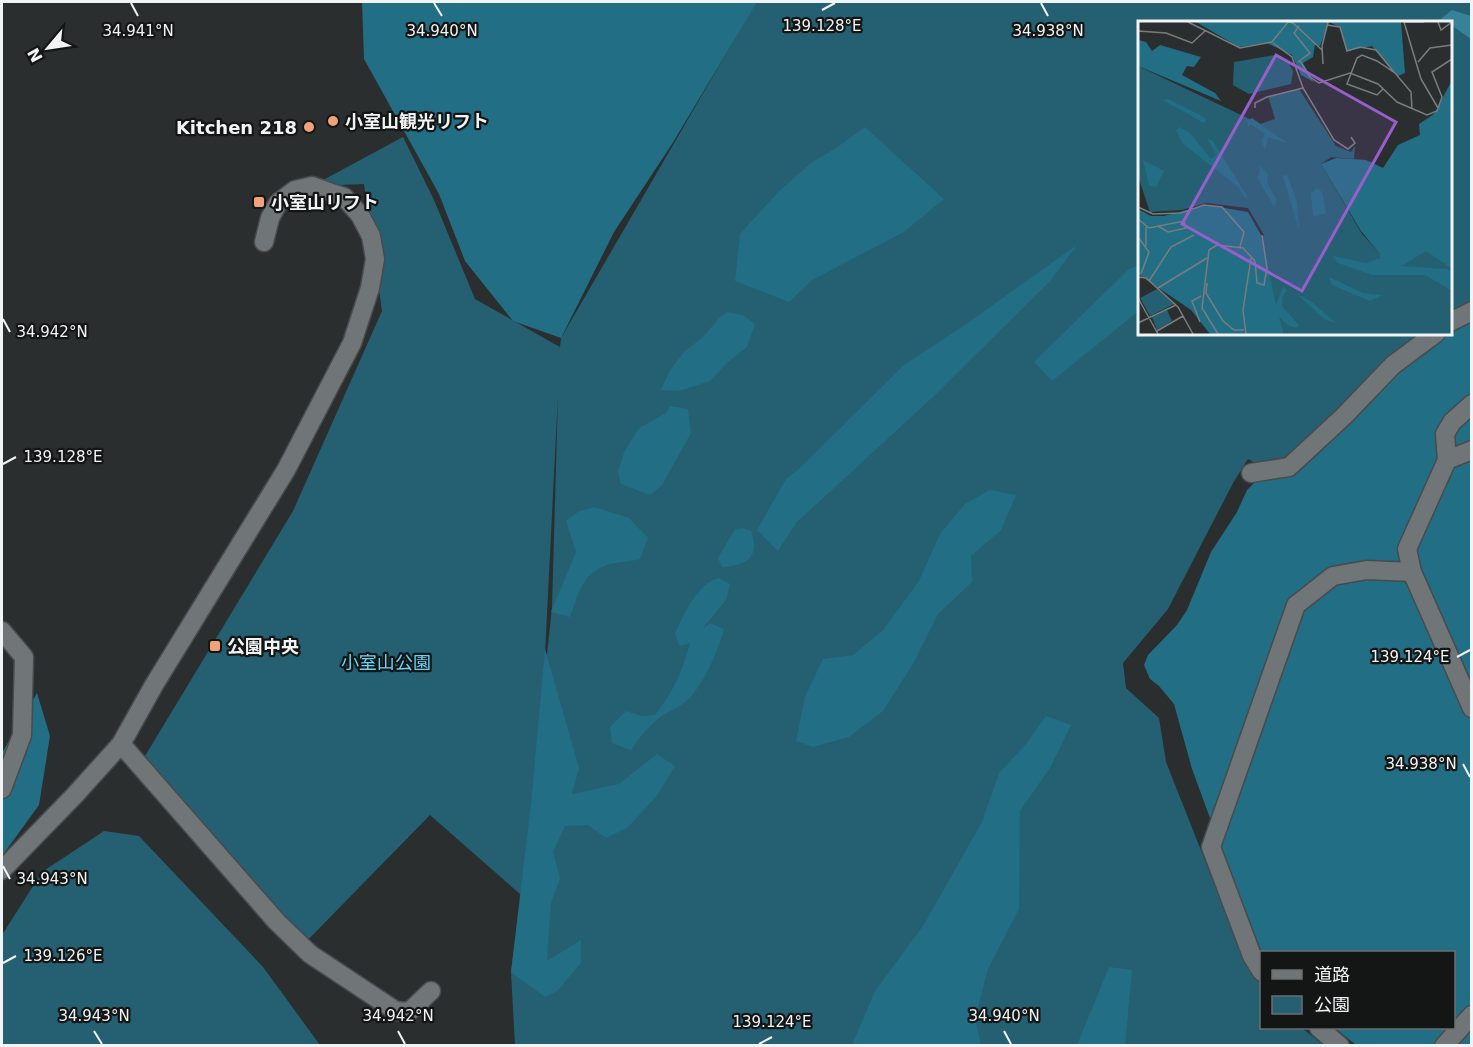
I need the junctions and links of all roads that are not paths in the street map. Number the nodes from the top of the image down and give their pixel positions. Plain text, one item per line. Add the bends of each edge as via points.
1 (264, 242) dead end
2 (1472, 311) edge
3 (1452, 321) edge
4 (1435, 334) edge
5 (1472, 404) edge
6 (1472, 450) edge
7 (1448, 460) junction
8 (1251, 473) dead end
9 (1412, 572) junction
10 (2, 631) edge
11 (1472, 708) edge
12 (121, 744) junction
13 (2, 789) edge
14 (2, 870) edge
15 (1260, 969) edge
16 (431, 991) dead end
17 (1472, 1015) edge
18 (1320, 1029) edge
19 (1340, 1046) edge
20 (1444, 1046) edge

1 - 12 street via 278,202 295,190 312,186 344,197 371,236 375,260 370,288 352,343 286,470
2 - 3 street
4 - 8 street via 1393,365 1289,467
5 - 7 street via 1445,434
6 - 7 street
7 - 9 street via 1407,549
9 - 11 street
9 - 15 street via 1367,570 1333,576 1296,605 1211,847
10 - 13 street via 24,657 22,735
12 - 14 street
12 - 16 street via 276,921 310,954 396,1011 409,1012
17 - 20 street
18 - 19 street

